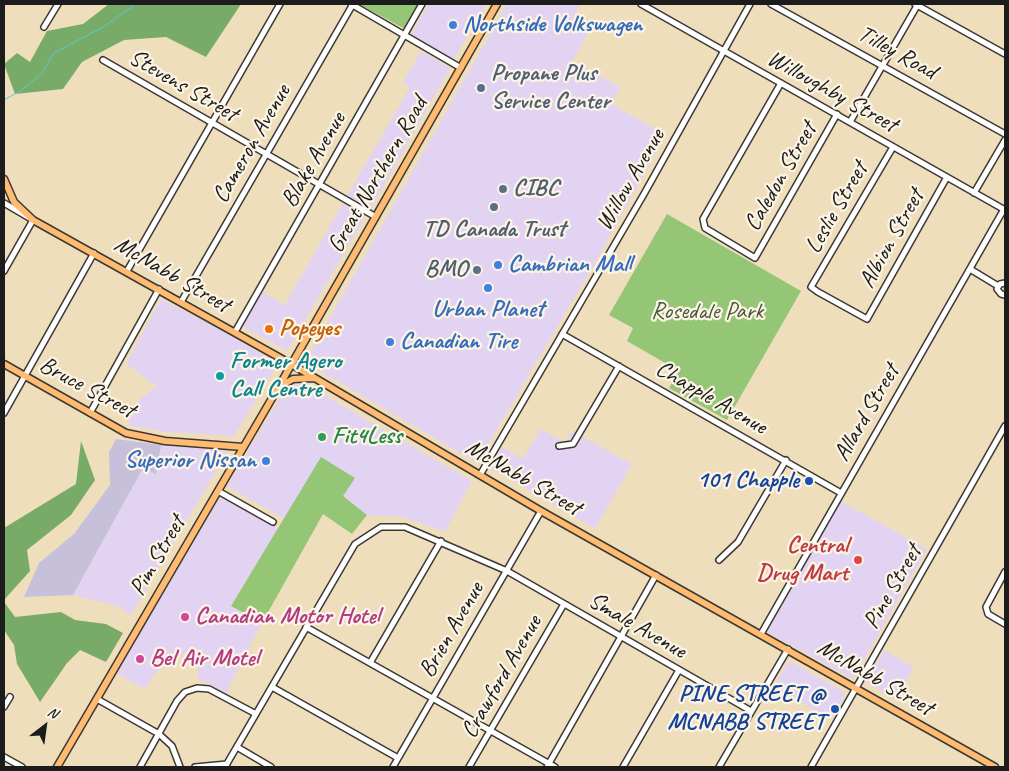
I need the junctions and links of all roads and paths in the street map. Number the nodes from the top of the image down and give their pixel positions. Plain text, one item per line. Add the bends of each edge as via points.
1 (58, 4) edge
2 (280, 4) edge
3 (352, 4) edge
4 (422, 4) edge
5 (497, 4) edge
6 (641, 4) edge
7 (750, 4) edge
8 (770, 4) edge
9 (916, 4) edge
10 (44, 27) dead end
11 (404, 35) junction
12 (724, 51) junction
13 (1005, 54) edge
14 (103, 60) dead end
15 (883, 65) junction
16 (461, 68) junction
17 (781, 83) junction
18 (837, 114) junction
19 (212, 122) junction
20 (850, 122) junction
21 (1005, 134) edge
22 (1005, 140) edge
23 (893, 146) junction
24 (267, 154) junction
25 (947, 177) junction
26 (4, 179) edge
27 (320, 184) junction
28 (974, 192) junction
29 (4, 203) edge
30 (1004, 210) edge
31 (376, 216) junction
32 (33, 220) junction
33 (94, 253) junction
34 (970, 269) junction
35 (4, 271) edge
36 (127, 271) junction
37 (1005, 283) edge
38 (998, 286) junction
39 (159, 289) junction
40 (1005, 295) edge
41 (181, 302) junction
42 (867, 319) joint
43 (235, 332) junction
44 (562, 334) junction
45 (4, 364) edge
46 (291, 364) junction
47 (619, 366) junction
48 (24, 376) junction
49 (315, 378) junction
50 (278, 388) junction
51 (4, 413) edge
52 (90, 413) junction
53 (1005, 426) edge
54 (559, 446) dead end
55 (244, 447) junction
56 (786, 460) junction
57 (480, 475) junction
58 (218, 491) junction
59 (841, 493) junction
60 (541, 511) junction
61 (273, 522) dead end
62 (441, 541) junction
63 (719, 560) dead end
64 (507, 571) junction
65 (1005, 572) edge
66 (656, 575) junction
67 (564, 604) junction
68 (1005, 624) edge
69 (306, 627) junction
70 (761, 634) junction
71 (624, 636) junction
72 (788, 649) junction
73 (370, 663) junction
74 (679, 670) junction
75 (272, 687) junction
76 (855, 688) junction
77 (10, 697) dead end
78 (97, 699) junction
79 (433, 699) junction
80 (4, 707) edge
81 (751, 711) junction
82 (256, 714) junction
83 (490, 731) junction
84 (159, 734) junction
85 (237, 747) junction
86 (4, 757) edge
87 (398, 758) junction
88 (226, 766) edge
89 (550, 766) edge
90 (22, 767) edge
91 (57, 767) edge
92 (140, 767) edge
93 (180, 767) edge
94 (194, 767) edge
95 (272, 767) edge
96 (392, 767) edge
97 (469, 767) edge
98 (623, 767) edge
99 (719, 767) edge
100 (810, 767) edge
101 (995, 767) edge

1 - 10 street
2 - 19 street
3 - 11 street
3 - 24 street, Cameron Avenue
4 - 11 street, Blake Avenue
5 - 16 main road, Great Northern Road
6 - 12 street, Willoughby Street
7 - 12 street, Willow Avenue
8 - 15 street, Tilley Road
9 - 13 street
9 - 15 street
11 - 16 street
11 - 27 street, Blake Avenue
12 - 17 street, Willoughby Street
12 - 44 street, Willow Avenue
14 - 19 street, Stevens Street
15 - 20 street
15 - 21 street, Tilley Road
16 - 31 main road, Great Northern Road
17 - 18 street, Willoughby Street
17 - 18 street, Caledon Street via 703,219 705,228 755,258
18 - 20 street, Willoughby Street
19 - 24 street, Stevens Street
19 - 36 street
20 - 23 street, Willoughby Street
22 - 28 street
23 - 25 street, Willoughby Street
23 - 42 street, Leslie Street via 810,287
24 - 27 street, Stevens Street
24 - 41 street, Cameron Avenue
25 - 28 street, Willoughby Street
25 - 42 street, Albion Street
26 - 32 main road, McNabb Street via 14,202
27 - 31 street, Stevens Street
27 - 43 street, Blake Avenue
28 - 30 street, Willoughby Street
29 - 32 street, McNabb Street
30 - 34 street, Allard Street
31 - 46 main road, Great Northern Road
32 - 33 main road, McNabb Street
32 - 35 street
33 - 36 main road, McNabb Street
33 - 48 street
34 - 38 street
34 - 59 street, Allard Street
36 - 39 main road, McNabb Street
37 - 38 street
38 - 40 street via 999,293
39 - 41 main road, McNabb Street
39 - 52 street
41 - 43 main road, McNabb Street
43 - 46 main road, McNabb Street
44 - 47 street, Chapple Avenue
44 - 57 street, Willow Avenue
45 - 48 main road, Bruce Street
46 - 49 main road, McNabb Street
46 - 50 main road, Pim Street
47 - 54 street via 573,444
47 - 56 street, Chapple Avenue
48 - 51 street
48 - 52 main road, Bruce Street
49 - 50 main road via 293,379
49 - 57 main road, McNabb Street
50 - 55 main road, Pim Street
52 - 55 main road, Bruce Street via 110,426 143,438
53 - 76 street, Pine Street
55 - 58 main road, Pim Street
56 - 59 street, Chapple Avenue
56 - 63 street via 738,542
57 - 60 main road, McNabb Street
58 - 61 street
58 - 78 main road, Pim Street
59 - 70 street, Allard Street
60 - 64 street, Brien Avenue
60 - 66 main road, McNabb Street
62 - 64 street, Smale Avenue
62 - 69 street, Smale Avenue via 405,527 389,527 381,528 355,544
62 - 73 street
64 - 67 street, Smale Avenue
64 - 79 street, Brien Avenue
65 - 68 street via 986,606 988,614
66 - 70 main road, McNabb Street
66 - 71 street
67 - 71 street, Smale Avenue
67 - 83 street, Crawford Avenue
69 - 73 street
69 - 75 street, Smale Avenue
70 - 72 main road, McNabb Street
71 - 74 street, Smale Avenue
71 - 89 street
72 - 76 main road, McNabb Street
72 - 81 street
73 - 79 street
74 - 81 street, Smale Avenue
74 - 98 street
75 - 82 street, Smale Avenue
75 - 87 street
76 - 100 street, Pine Street
76 - 101 main road, McNabb Street
77 - 80 street
78 - 84 street
78 - 91 main road, Pim Street
79 - 83 street
79 - 87 street, Brien Avenue
81 - 99 street
82 - 84 street via 209,689 197,688 185,692 177,701
82 - 85 street, Smale Avenue
83 - 89 street
83 - 97 street, Crawford Avenue
84 - 92 street
84 - 93 street via 172,746
85 - 88 street, Smale Avenue
85 - 95 street
86 - 90 street
87 - 96 street, Brien Avenue
88 - 94 street

